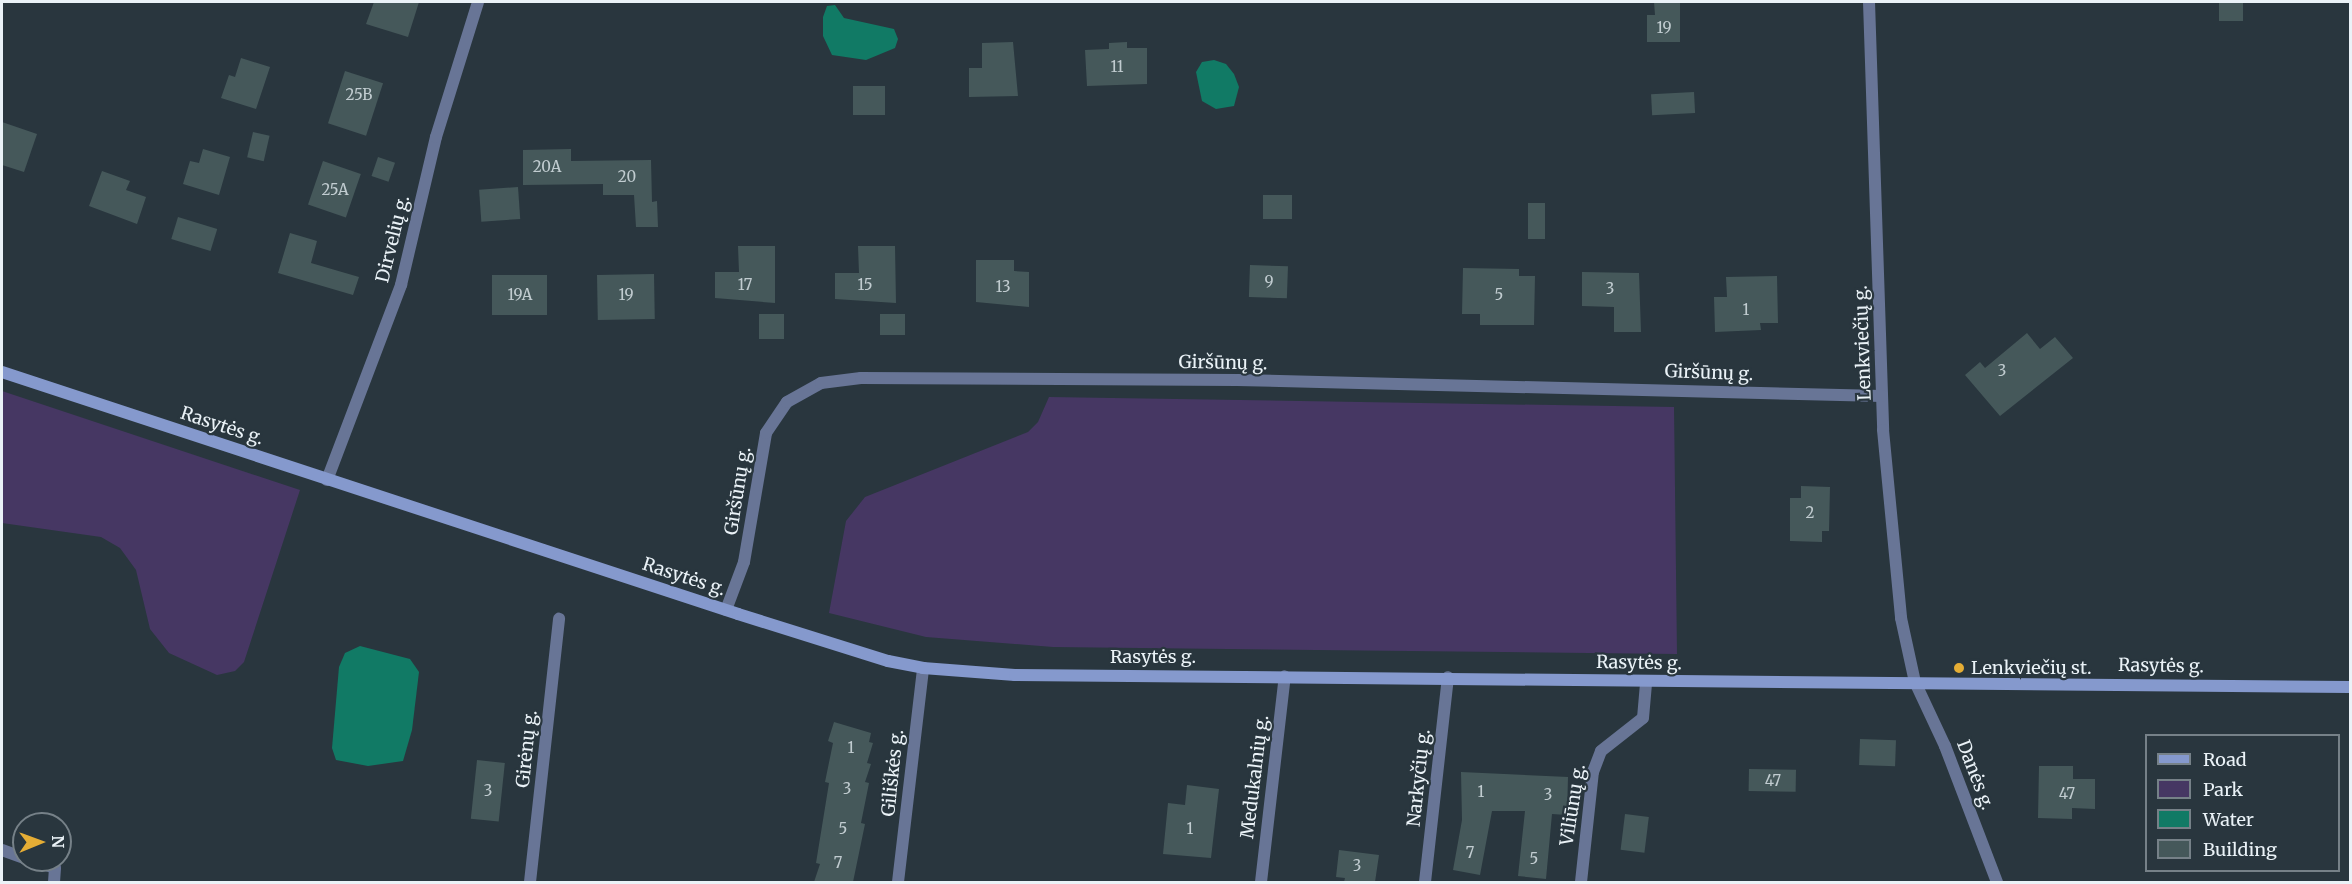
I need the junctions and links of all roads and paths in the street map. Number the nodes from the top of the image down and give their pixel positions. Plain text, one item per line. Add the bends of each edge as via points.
1 (478, 2) edge
2 (1869, 2) edge
3 (2, 372) edge
4 (1882, 396) junction
5 (327, 480) junction
6 (726, 610) junction
7 (559, 619) dead end
8 (923, 668) junction
9 (1285, 676) junction
10 (1448, 677) junction
11 (1646, 682) junction
12 (1915, 682) junction
13 (2350, 687) edge
14 (530, 882) edge
15 (898, 882) edge
16 (1261, 882) edge
17 (1425, 882) edge
18 (1581, 882) edge
19 (1997, 882) edge

1 - 5 street, Dirvelių g. via 435,137 401,285
2 - 4 street, Lenkviečių g.
3 - 5 main road, Rasytės g.
4 - 6 street, Giršūnų g. via 1225,380 861,378 821,383 787,402 766,433 744,562
4 - 12 street, Lenkviečių g. via 1901,618
5 - 6 main road, Rasytės g.
6 - 8 main road, Rasytės g. via 888,661
7 - 14 street, Girėnų g.
8 - 9 main road, Rasytės g. via 1015,675
8 - 15 street, Giliškės g.
9 - 10 main road, Rasytės g.
9 - 16 street, Medukalnių g.
10 - 11 main road, Rasytės g.
10 - 17 street, Narkyčių g.
11 - 12 main road, Rasytės g.
11 - 18 street, Viliūnų g. via 1643,718 1601,751 1593,772
12 - 13 main road, Rasytės g.
12 - 19 street, Danės g. via 1945,746

